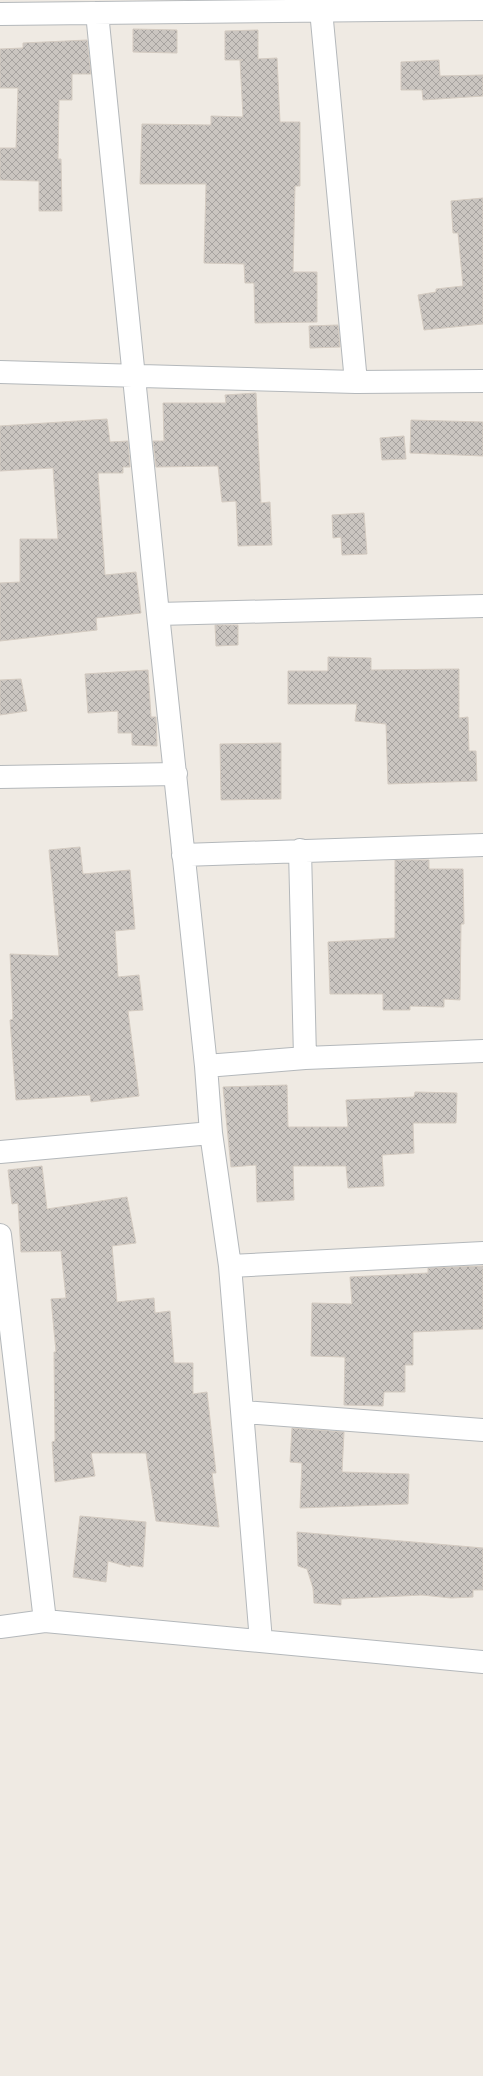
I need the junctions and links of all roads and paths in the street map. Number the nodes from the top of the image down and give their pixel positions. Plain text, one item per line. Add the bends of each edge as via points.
1 (434, 5) edge
2 (483, 9) edge
3 (321, 10) junction
4 (97, 13) junction
5 (0, 14) edge
6 (0, 372) edge
7 (134, 375) junction
8 (483, 381) edge
9 (356, 382) junction
10 (483, 606) edge
11 (158, 614) junction
12 (176, 774) junction
13 (0, 777) edge
14 (483, 845) edge
15 (300, 850) junction
16 (183, 855) junction
17 (483, 1050) edge
18 (305, 1058) junction
19 (206, 1066) junction
20 (211, 1133) junction
21 (0, 1152) edge
22 (0, 1235) edge
23 (483, 1252) edge
24 (230, 1266) junction
25 (243, 1412) junction
26 (483, 1430) edge
27 (45, 1621) junction
28 (0, 1627) edge
29 (261, 1641) junction
30 (483, 1662) edge

1 - 2 street
1 - 3 street
3 - 4 street
3 - 9 street
4 - 5 street
4 - 7 street
6 - 7 street
7 - 9 street
7 - 11 street
8 - 9 street
10 - 11 street
11 - 12 street
12 - 13 street
12 - 16 street
14 - 15 street
15 - 16 street
15 - 18 street
16 - 19 street
17 - 18 street
18 - 19 street
19 - 20 street
20 - 21 street
20 - 24 street
22 - 27 street
23 - 24 street
24 - 25 street
25 - 26 street
25 - 29 street
27 - 28 street
27 - 29 street
29 - 30 street

